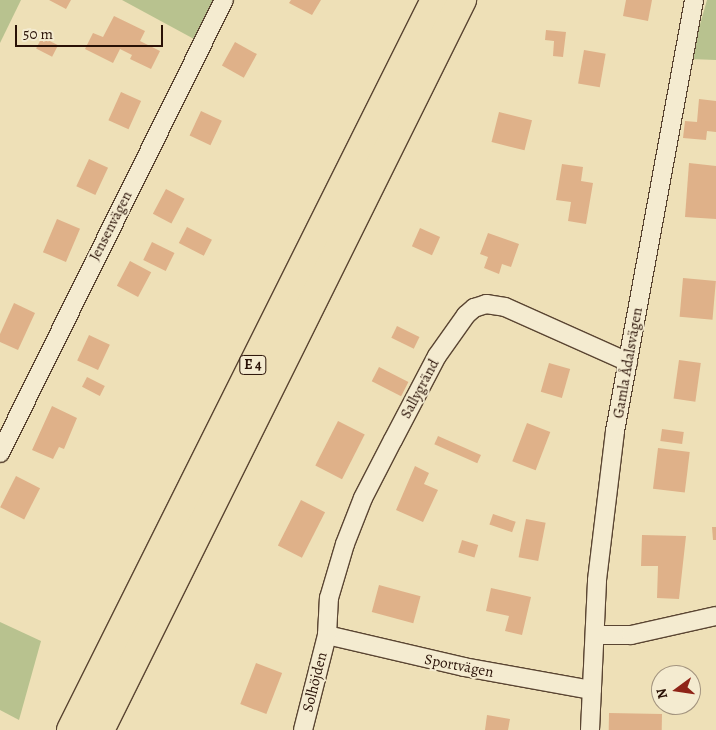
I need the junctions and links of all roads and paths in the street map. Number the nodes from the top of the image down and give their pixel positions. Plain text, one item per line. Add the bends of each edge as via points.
1 (224, 0) edge
2 (435, 0) edge
3 (462, 0) edge
4 (694, 0) edge
5 (628, 362) junction
6 (0, 453) edge
7 (716, 616) edge
8 (327, 635) junction
9 (594, 635) junction
10 (592, 690) junction
11 (71, 730) edge
12 (100, 730) edge
13 (303, 730) edge
14 (590, 730) edge

1 - 6 street, Jensenvägen
2 - 11 highway, E 4
3 - 12 highway, E 4
4 - 5 street, Gamla Ådalsvägen
5 - 8 street, Sallygränd via 505,307 486,304 474,308 437,356 363,498 329,598
5 - 9 street, Gamla Ådalsvägen via 615,431 597,580
7 - 9 street via 631,635
8 - 10 street, Sportvägen via 464,667
8 - 13 street, Solhöjden
9 - 10 street, Gamla Ådalsvägen
10 - 14 street, Gamla Ådalsvägen

